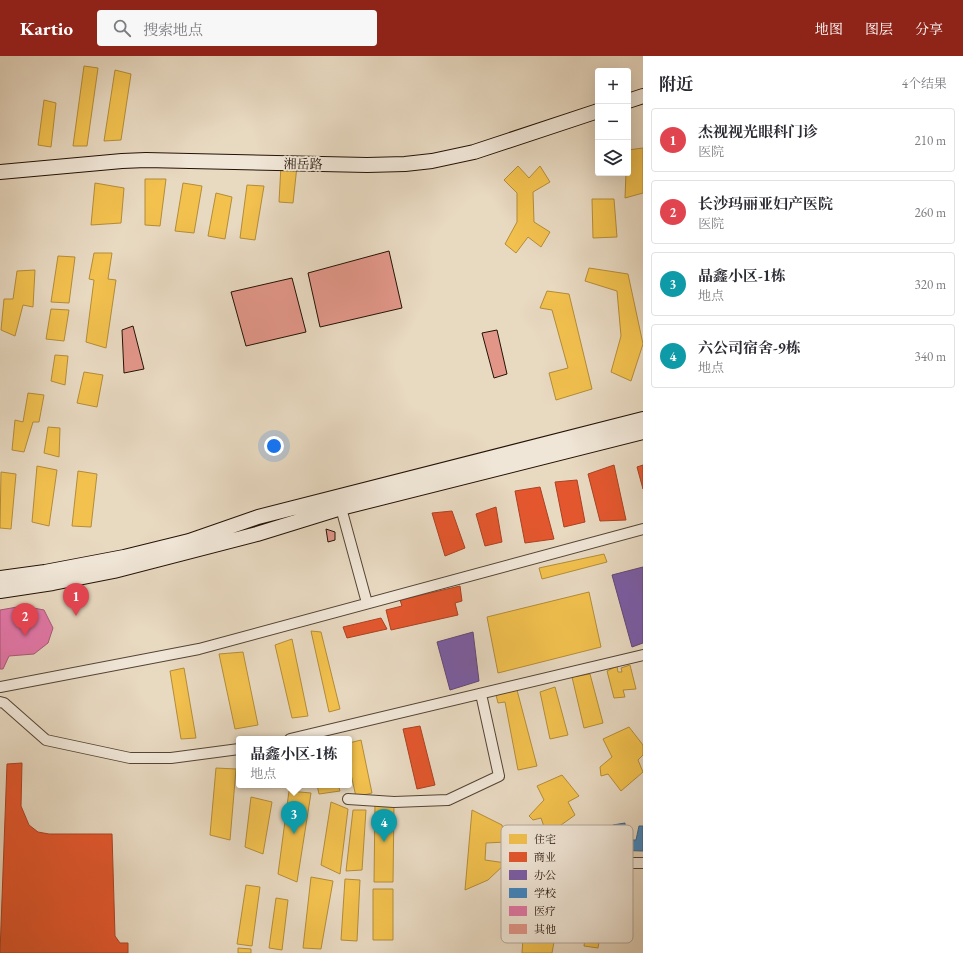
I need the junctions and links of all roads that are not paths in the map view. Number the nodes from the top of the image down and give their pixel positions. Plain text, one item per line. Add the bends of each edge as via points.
1 (643, 91) edge
2 (631, 95) edge
3 (643, 96) edge
4 (631, 100) edge
5 (595, 106) edge
6 (595, 112) edge
7 (0, 166) edge
8 (0, 172) edge
9 (643, 420) edge
10 (643, 432) edge
11 (341, 508) junction
12 (643, 529) edge
13 (0, 578) edge
14 (0, 591) edge
15 (367, 604) junction
16 (643, 655) edge
17 (0, 687) edge
18 (481, 694) junction
19 (0, 702) edge
20 (303, 736) edge
21 (236, 749) edge
22 (348, 799) dead end

1 - 2 main road
3 - 4 main road
5 - 7 main road, 湘岳路 via 488,142 443,154 418,157 159,154
6 - 8 main road, 湘岳路 via 474,152 405,164 146,160
9 - 13 main road via 258,517 189,541 124,558
10 - 11 main road
11 - 14 main road via 257,534 114,571
11 - 15 street
12 - 15 street
15 - 17 street via 199,649
16 - 18 street
18 - 20 street
18 - 22 street via 499,776 448,800 394,802
19 - 21 street via 46,740 130,758 171,758

